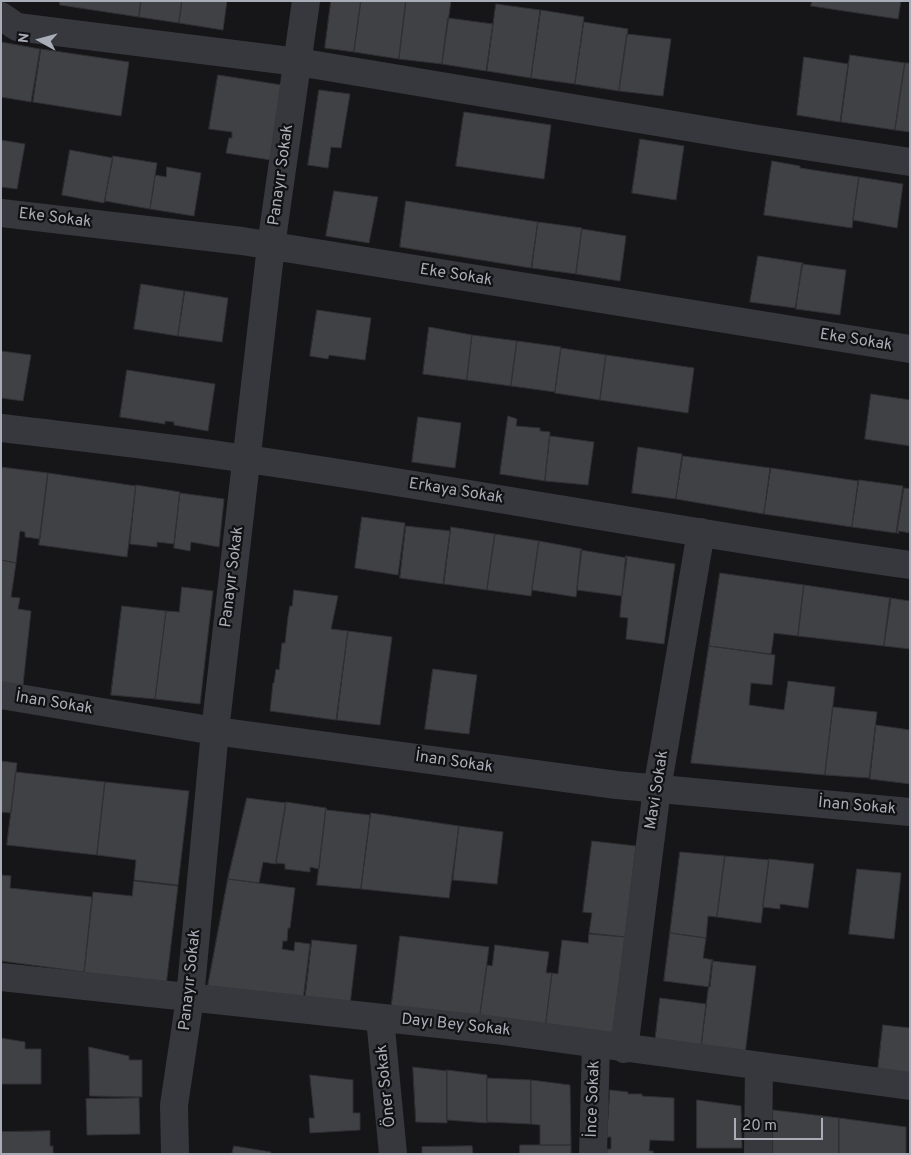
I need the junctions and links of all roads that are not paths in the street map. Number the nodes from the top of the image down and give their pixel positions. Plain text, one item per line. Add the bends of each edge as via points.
1 (306, 1) edge
2 (1, 16) edge
3 (298, 62) junction
4 (910, 162) edge
5 (1, 212) edge
6 (271, 246) junction
7 (910, 349) edge
8 (1, 428) edge
9 (248, 459) junction
10 (701, 532) junction
11 (910, 564) edge
12 (1, 695) edge
13 (215, 731) junction
14 (657, 789) junction
15 (910, 812) edge
16 (1, 977) edge
17 (190, 998) junction
18 (380, 1018) junction
19 (596, 1045) junction
20 (624, 1049) junction
21 (759, 1066) junction
22 (910, 1086) edge
23 (175, 1154) edge
24 (393, 1154) edge
25 (593, 1154) edge
26 (758, 1154) edge

1 - 3 street, Panayır Sokak
2 - 3 street via 17,27
3 - 4 street
3 - 6 street, Panayır Sokak
5 - 6 street, Eke Sokak
6 - 7 street, Eke Sokak
6 - 9 street, Panayır Sokak
8 - 9 street, Erkaya Sokak
9 - 10 street, Erkaya Sokak
9 - 13 street, Panayır Sokak
10 - 11 street, Erkaya Sokak
10 - 14 street, Mavi Sokak
12 - 13 street, İnan Sokak
13 - 14 street, İnan Sokak
13 - 17 street, Panayır Sokak
14 - 15 street, İnan Sokak
14 - 20 street, Mavi Sokak
16 - 17 street, Dayı Bey Sokak
17 - 18 street, Dayı Bey Sokak
17 - 23 street, Panayır Sokak via 174,1105
18 - 19 street, Dayı Bey Sokak
18 - 24 street, Öner Sokak
19 - 20 street, Dayı Bey Sokak
19 - 25 street, İnce Sokak
20 - 21 street, Dayı Bey Sokak
21 - 22 street, Dayı Bey Sokak
21 - 26 street

